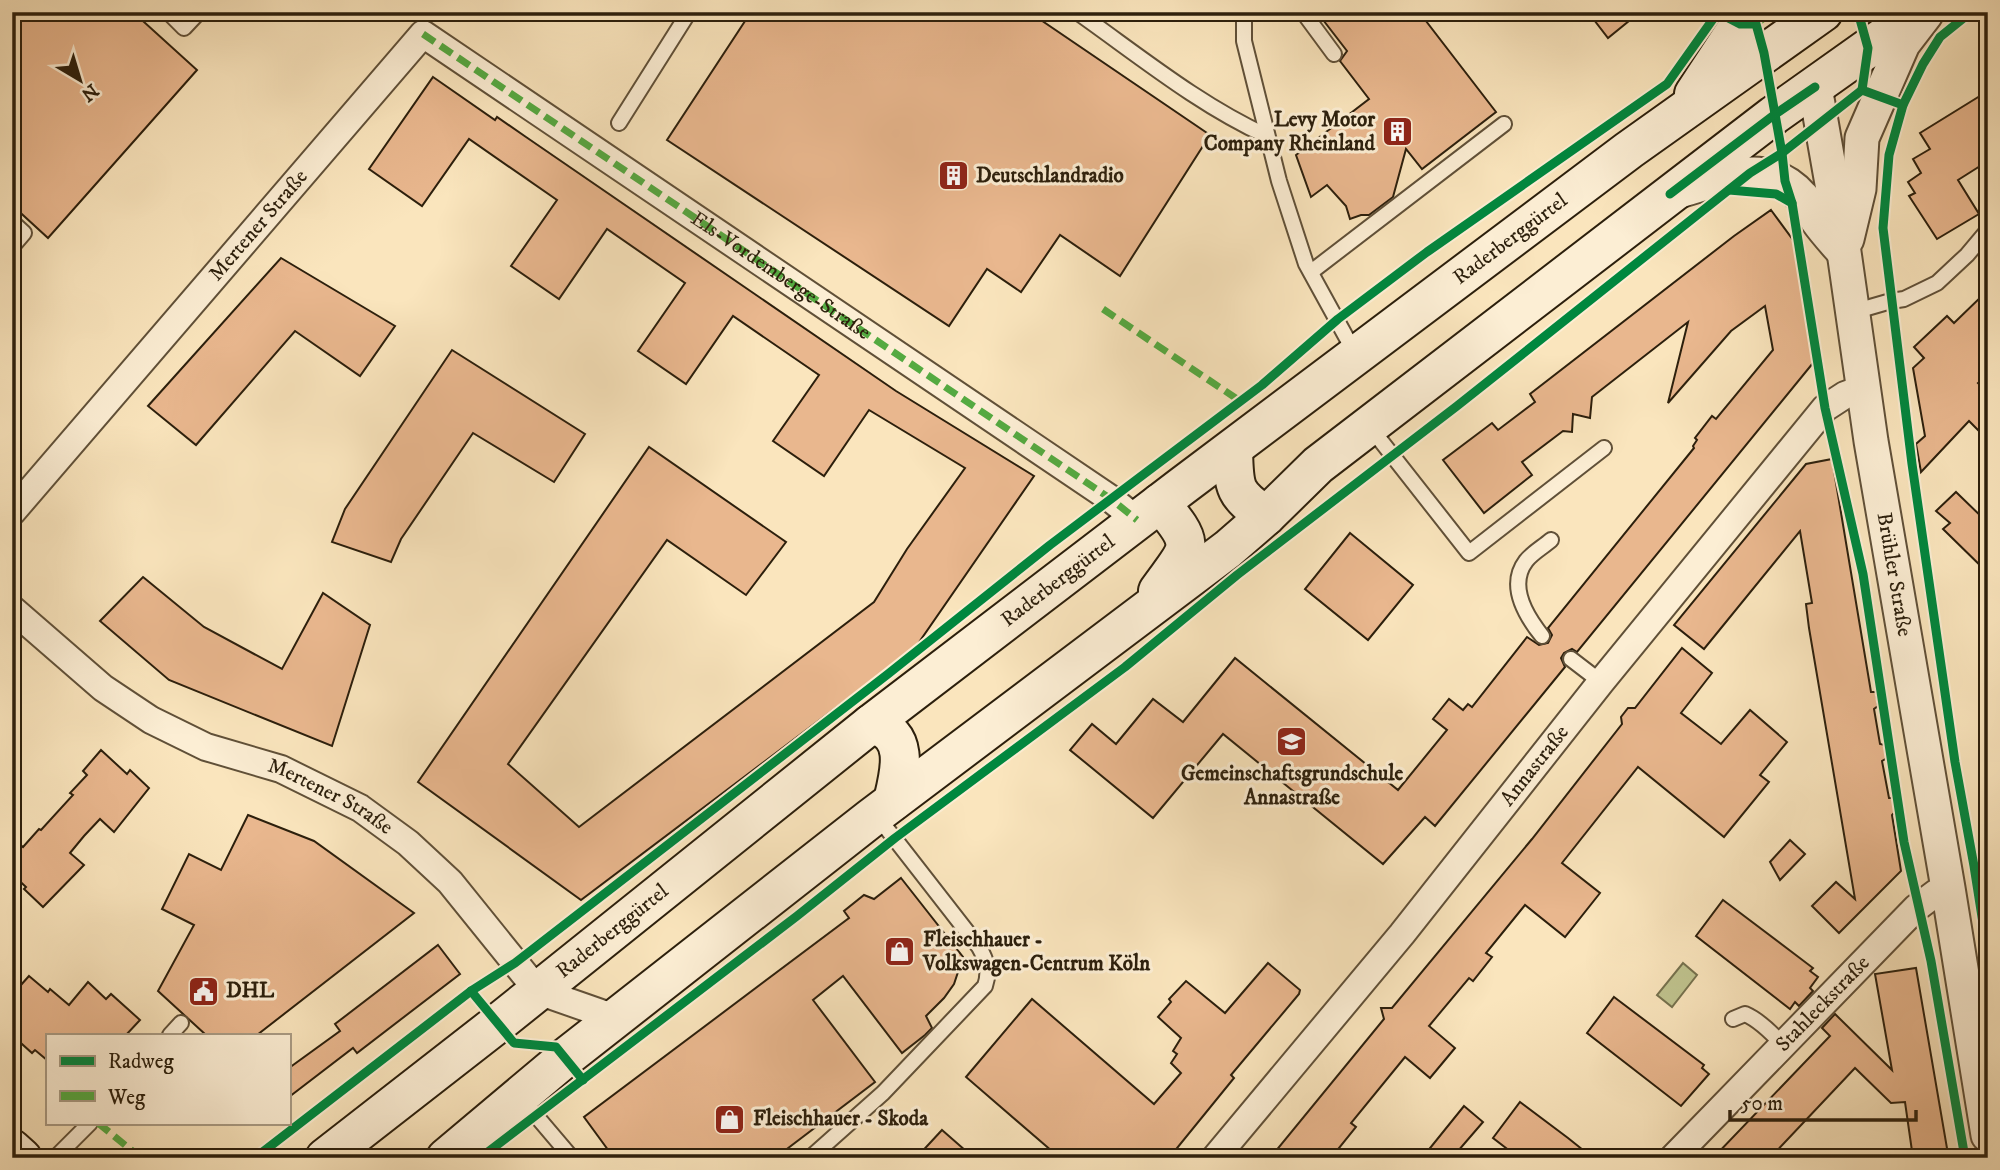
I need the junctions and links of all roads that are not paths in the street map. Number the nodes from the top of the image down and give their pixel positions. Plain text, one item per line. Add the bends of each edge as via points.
1 (167, 12) edge
2 (199, 12) edge
3 (689, 12) edge
4 (1077, 12) edge
5 (1244, 12) edge
6 (1303, 12) edge
7 (1744, 12) edge
8 (1919, 12) edge
9 (1928, 12) edge
10 (1811, 16) edge
11 (423, 34) joint
12 (1335, 54) dead end
13 (1815, 87) junction
14 (1682, 113) junction
15 (619, 123) dead end
16 (1504, 124) dead end
17 (1267, 135) junction
18 (1670, 194) junction
19 (12, 222) edge
20 (1988, 230) edge
21 (12, 247) edge
22 (1844, 252) junction
23 (1311, 272) junction
24 (1851, 313) junction
25 (1356, 356) junction
26 (1864, 388) junction
27 (1370, 426) junction
28 (1604, 448) dead end
29 (1233, 449) junction
30 (12, 512) edge
31 (1149, 512) junction
32 (1266, 516) junction
33 (1551, 540) dead end
34 (12, 609) edge
35 (1145, 611) junction
36 (1542, 636) dead end
37 (1571, 659) dead end
38 (1601, 682) junction
39 (871, 724) junction
40 (885, 808) junction
41 (1948, 888) junction
42 (538, 991) junction
43 (618, 1019) junction
44 (1733, 1019) dead end
45 (181, 1023) dead end
46 (171, 1034) edge
47 (1782, 1044) junction
48 (520, 1097) junction
49 (89, 1124) edge
50 (1988, 1135) edge
51 (12, 1149) edge
52 (22, 1158) edge
53 (55, 1158) edge
54 (325, 1158) edge
55 (446, 1158) edge
56 (572, 1158) edge
57 (810, 1158) edge
58 (1215, 1158) edge
59 (1673, 1158) edge

1 - 2 lane via 184,28
3 - 15 lane
4 - 17 lane via 1199,96
5 - 17 lane via 1244,41
6 - 12 lane
7 - 14 main road
8 - 13 main road
9 - 22 street via 1903,44 1862,138 1859,189
10 - 13 main road, Brühler Straße
10 - 14 main road, Raderberggürtel
11 - 30 street, Mertener Straße
11 - 31 street, Els-Vordemberge-Straße via 1111,499
13 - 18 main road
13 - 22 street, Brühler Straße
14 - 25 main road, Raderberggürtel
16 - 23 lane
17 - 23 lane
18 - 22 street via 1751,173 1768,175 1785,181 1803,197
18 - 27 main road
19 - 21 lane via 24,233
20 - 24 lane via 1937,283 1904,299
22 - 24 street, Brühler Straße
23 - 25 lane
24 - 26 street, Brühler Straße
25 - 29 main road, Raderberggürtel
26 - 38 street, Annastraße via 1825,408
26 - 41 street, Brühler Straße
27 - 28 lane via 1469,553
27 - 32 main road via 1318,465
29 - 31 main road, Raderberggürtel
29 - 32 main road via 1234,483 1247,503
31 - 35 main road via 1183,531 1186,544
31 - 39 main road, Raderberggürtel
32 - 35 main road
33 - 36 lane via 1526,560 1519,572 1520,602
34 - 42 street, Mertener Straße via 103,688 150,720 206,747 281,769 360,808 450,882
35 - 40 main road
37 - 38 lane
38 - 58 street, Annastraße via 1402,934
39 - 40 main road via 883,726 902,755 901,771
39 - 42 main road, Raderberggürtel
40 - 43 main road
40 - 57 lane via 979,947 989,975 985,986 883,1093
41 - 47 street, Stahleckstraße via 1916,908
41 - 50 street, Brühler Straße
42 - 43 street
42 - 54 main road, Raderberggürtel
43 - 48 main road
44 - 47 lane via 1750,1016
45 - 46 lane
47 - 59 street, Stahleckstraße
48 - 55 main road
48 - 56 lane
49 - 53 lane
51 - 52 main road

